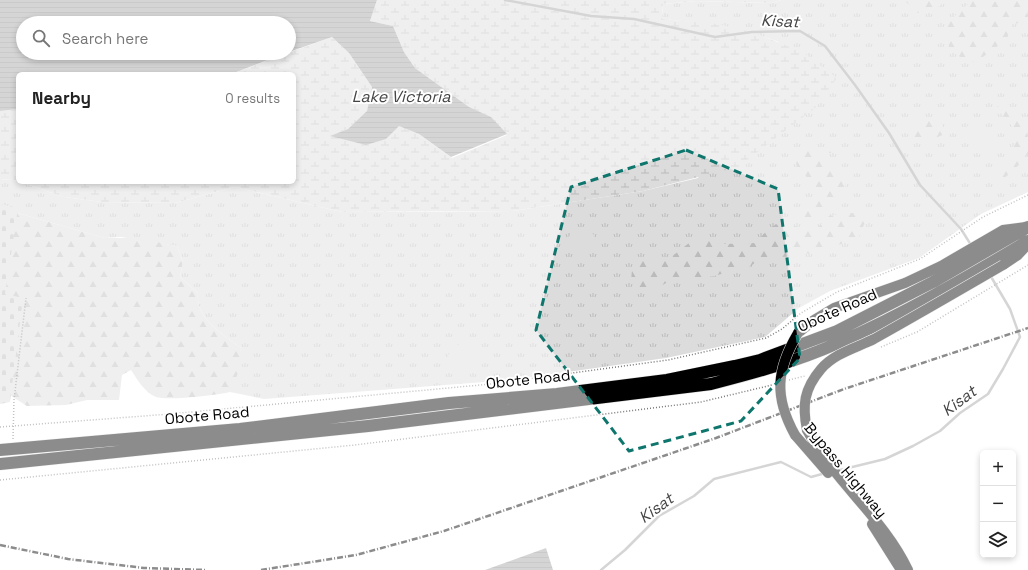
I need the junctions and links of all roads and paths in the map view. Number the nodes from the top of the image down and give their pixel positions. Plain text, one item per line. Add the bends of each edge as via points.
1 (1028, 195) edge
2 (1028, 227) edge
3 (1028, 240) edge
4 (1028, 244) edge
5 (1028, 265) edge
6 (990, 287) dead end
7 (26, 298) dead end
8 (13, 426) junction
9 (0, 427) edge
10 (13, 449) junction
11 (0, 450) edge
12 (0, 464) edge
13 (901, 570) edge
14 (908, 570) edge

1 - 8 path via 983,217 920,259 837,292 766,338 668,360 491,384
2 - 10 highway, Obote Road via 933,282 837,331 760,360 735,366 667,380 557,394 449,403 240,429
2 - 13 main road, Bypass Highway, bridge via 1003,230 941,266 869,297 834,308 798,333 781,370 782,405 788,422 796,435 874,527
3 - 12 highway, Obote Road via 932,296 838,343 752,373 711,384 368,426
4 - 14 main road, Bypass Highway, bridge via 1018,256 1003,265 872,340 838,355 822,368 805,394 804,418 816,447 888,535
5 - 6 path
7 - 8 path
8 - 9 path
8 - 10 path
10 - 11 highway, Obote Road

